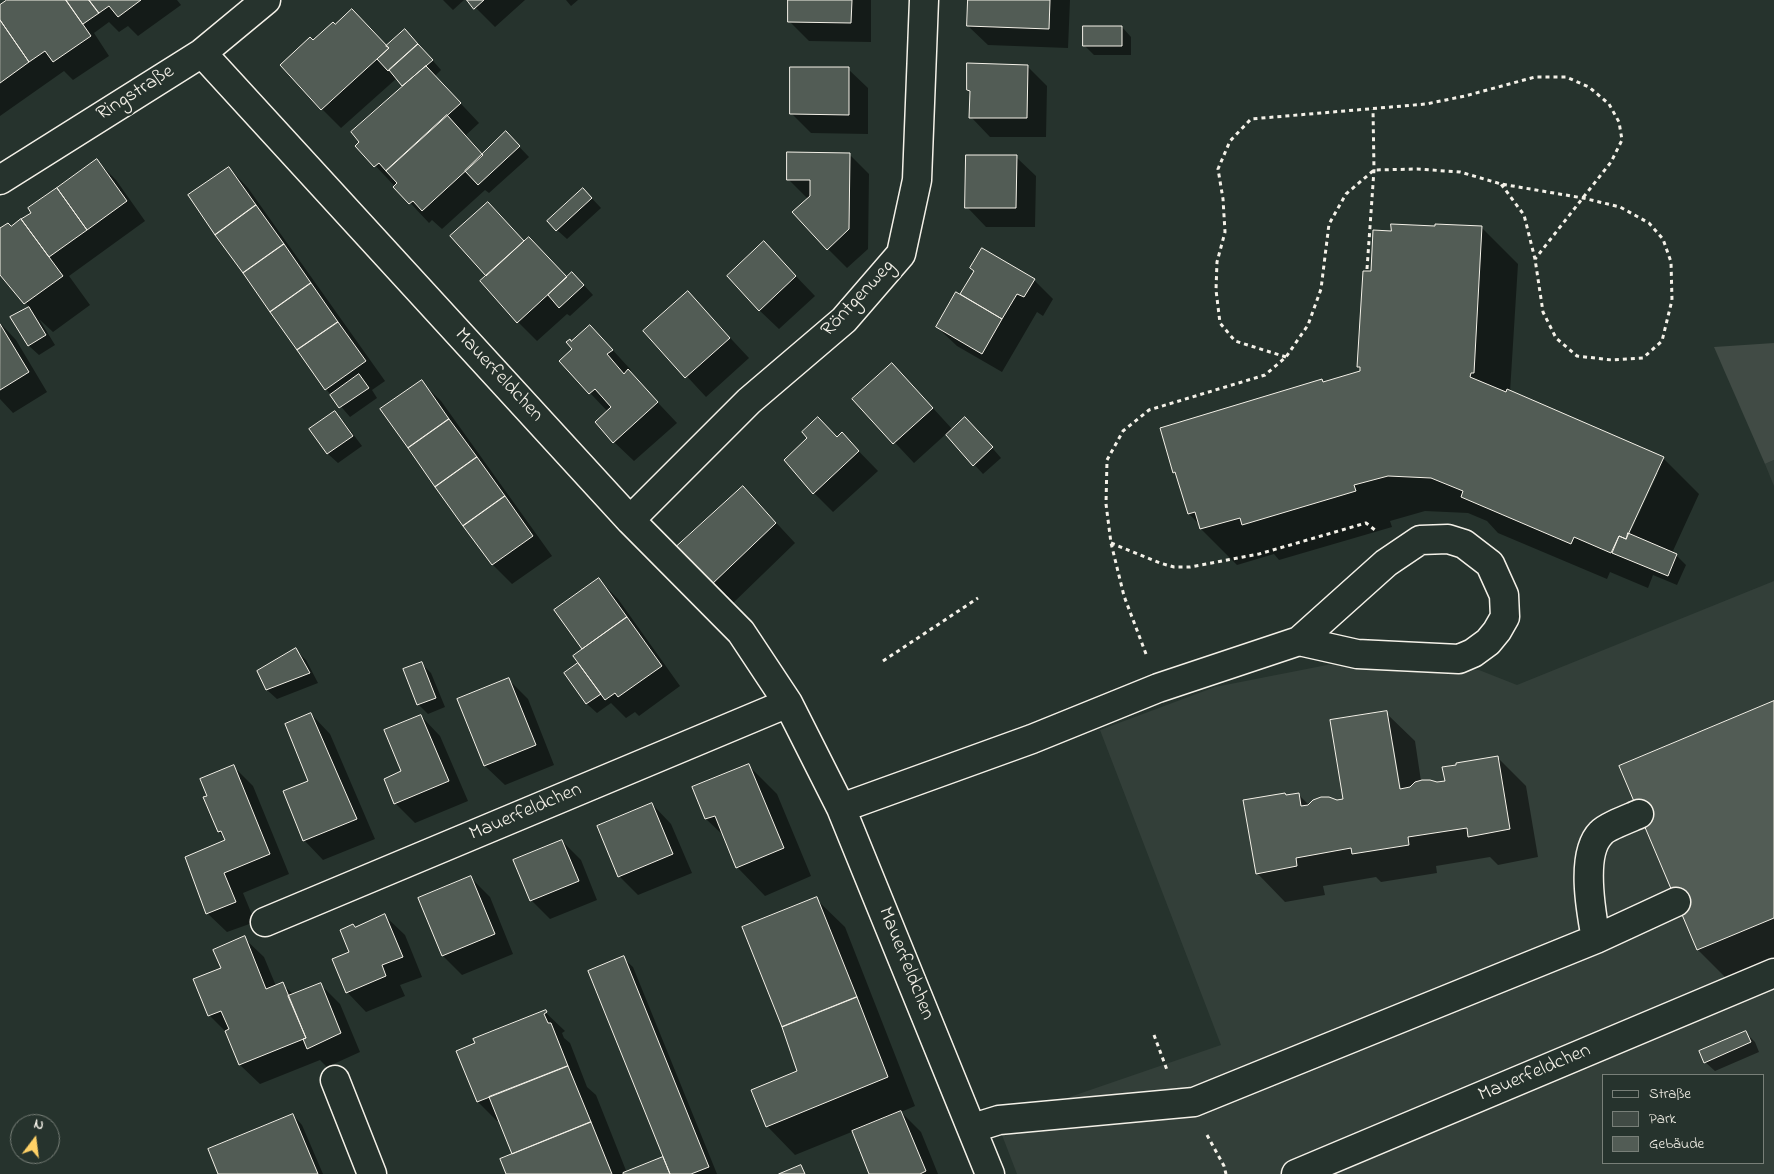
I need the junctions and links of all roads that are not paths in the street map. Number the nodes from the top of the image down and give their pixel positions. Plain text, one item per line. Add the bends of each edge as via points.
1 (266, 0) edge
2 (924, 0) edge
3 (202, 53) junction
4 (0, 180) edge
5 (630, 520) junction
6 (1299, 641) junction
7 (788, 703) junction
8 (841, 808) junction
9 (1639, 814) dead end
10 (1676, 902) dead end
11 (265, 922) dead end
12 (1596, 939) junction
13 (1774, 973) edge
14 (335, 1080) dead end
15 (973, 1128) junction
16 (372, 1174) edge
17 (990, 1174) edge
18 (1296, 1174) edge

1 - 3 street, Ringstraße
2 - 5 street, Röntgenweg via 917,180 901,254 844,320 749,401
3 - 4 street, Ringstraße
3 - 5 street, Mauerfeldchen
5 - 7 street, Mauerfeldchen via 741,632
6 - 6 street via 1357,654 1459,659 1488,642 1497,631 1505,617 1504,595 1490,564 1464,544 1448,539 1420,540 1386,563
6 - 8 street via 1158,688 1032,739
7 - 8 street, Mauerfeldchen
7 - 11 street, Mauerfeldchen
8 - 15 street, Mauerfeldchen
9 - 12 street via 1601,832 1592,846 1588,877
10 - 12 street
12 - 15 street via 1194,1102 999,1120
13 - 18 street, Mauerfeldchen
14 - 16 street
15 - 17 street, Mauerfeldchen

